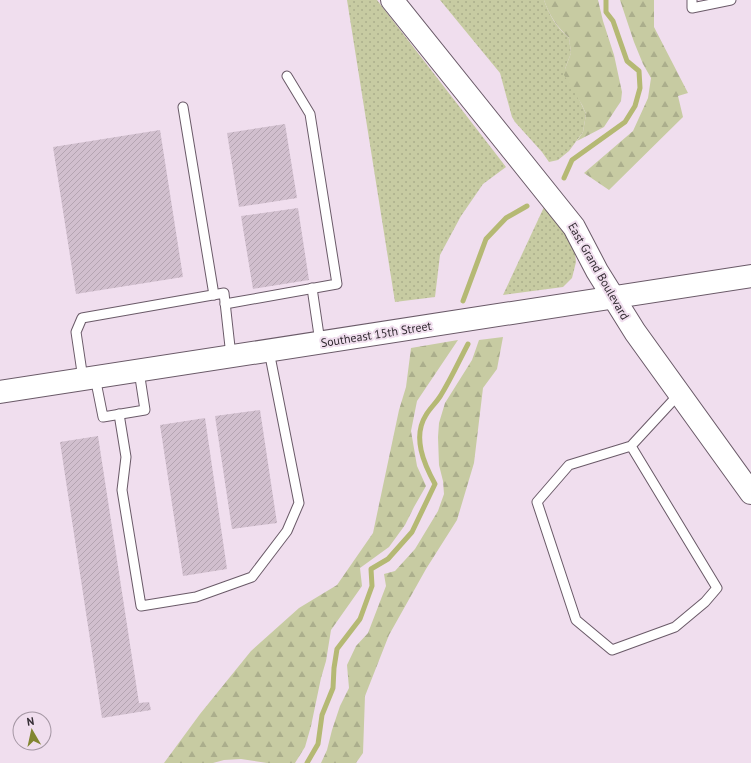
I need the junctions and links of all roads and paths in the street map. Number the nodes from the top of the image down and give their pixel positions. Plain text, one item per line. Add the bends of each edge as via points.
1 (392, 0) edge
2 (692, 0) edge
3 (731, 0) edge
4 (287, 76) dead end
5 (183, 107) dead end
6 (751, 276) edge
7 (312, 288) junction
8 (214, 295) junction
9 (614, 298) junction
10 (225, 304) junction
11 (320, 343) junction
12 (269, 351) junction
13 (231, 356) junction
14 (139, 371) junction
15 (89, 378) junction
16 (0, 392) edge
17 (679, 394) junction
18 (119, 414) junction
19 (632, 446) junction
20 (751, 493) edge

1 - 9 main road, East Grand Boulevard via 574,227
2 - 3 lane via 692,8
4 - 7 lane via 310,114 337,284
5 - 8 lane
6 - 9 main road, Southeast 15th Street
7 - 10 lane
7 - 11 lane
8 - 10 lane via 224,294
8 - 15 lane via 82,318 76,332
9 - 11 main road, Southeast 15th Street
9 - 17 main road, East Grand Boulevard via 634,332
10 - 13 lane
11 - 12 main road, Southeast 15th Street
12 - 13 main road, Southeast 15th Street
12 - 18 lane via 299,503 287,531 252,577 196,597 141,606 122,490 126,458
13 - 14 main road, Southeast 15th Street
14 - 15 main road, Southeast 15th Street
14 - 18 lane via 145,410
15 - 16 main road, Southeast 15th Street
15 - 18 lane via 103,417
17 - 19 lane
17 - 20 main road, East Grand Boulevard
19 - 19 lane via 717,588 676,627 612,650 576,620 538,502 569,465

